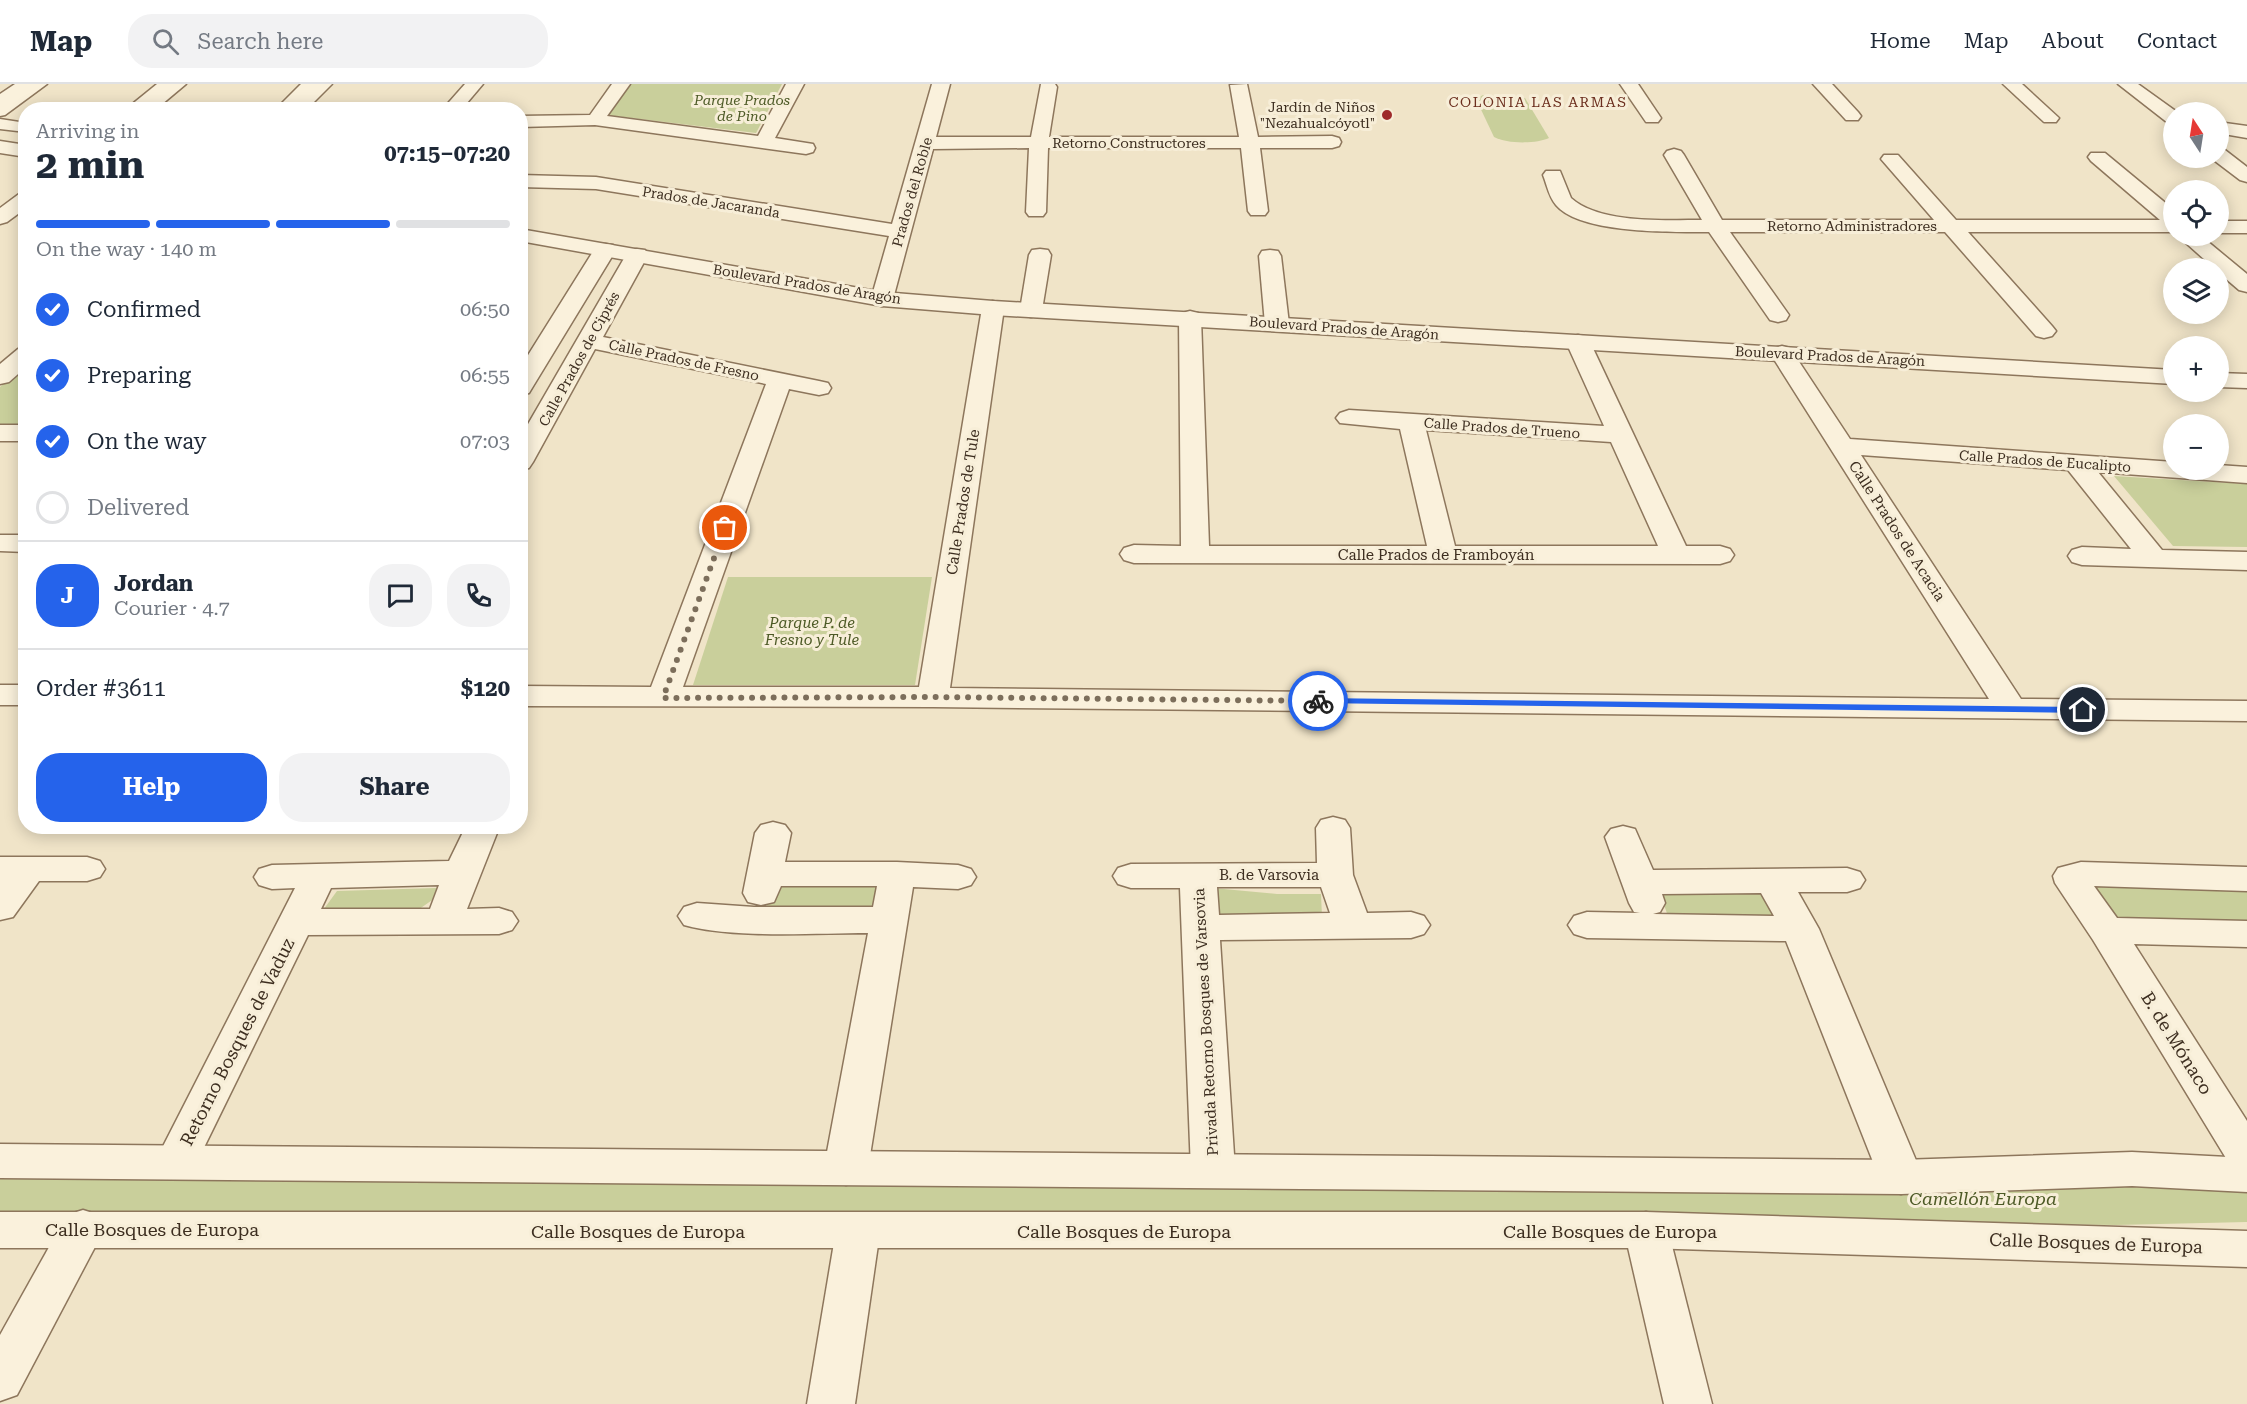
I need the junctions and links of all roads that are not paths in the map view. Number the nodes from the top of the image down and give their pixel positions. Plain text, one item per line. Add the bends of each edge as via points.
1 (12, 84) edge
2 (27, 84) edge
3 (40, 84) edge
4 (166, 84) edge
5 (177, 84) edge
6 (188, 84) edge
7 (309, 84) edge
8 (323, 84) edge
9 (474, 84) edge
10 (621, 84) edge
11 (795, 84) edge
12 (941, 84) edge
13 (1629, 84) edge
14 (1822, 84) edge
15 (2012, 84) edge
16 (2127, 84) edge
17 (1239, 85) edge
18 (1048, 87) dead end
19 (0, 92) edge
20 (0, 102) edge
21 (142, 102) edge
22 (153, 102) edge
23 (165, 102) edge
24 (290, 102) edge
25 (304, 102) edge
26 (458, 102) edge
27 (2163, 110) edge
28 (0, 112) edge
29 (1852, 116) dead end
30 (1652, 118) dead end
31 (2050, 118) dead end
32 (595, 120) junction
33 (528, 122) edge
34 (0, 126) edge
35 (18, 129) edge
36 (2229, 129) edge
37 (2247, 132) edge
38 (764, 142) junction
39 (1332, 142) dead end
40 (926, 143) junction
41 (1040, 143) junction
42 (1250, 143) junction
43 (0, 147) edge
44 (806, 148) dead end
45 (18, 150) edge
46 (1674, 154) dead end
47 (2098, 157) dead end
48 (1891, 159) dead end
49 (2229, 162) edge
50 (1553, 175) dead end
51 (2247, 176) edge
52 (528, 182) edge
53 (18, 204) edge
54 (1258, 211) dead end
55 (1036, 212) dead end
56 (2163, 212) edge
57 (0, 218) edge
58 (1716, 226) junction
59 (1949, 226) junction
60 (2163, 226) edge
61 (2229, 226) edge
62 (2247, 227) edge
63 (901, 232) junction
64 (528, 236) edge
65 (2201, 246) edge
66 (605, 250) junction
67 (637, 255) junction
68 (1040, 255) dead end
69 (1269, 256) dead end
70 (2247, 285) edge
71 (882, 299) junction
72 (993, 308) junction
73 (1031, 310) junction
74 (1778, 315) dead end
75 (1190, 318) junction
76 (1277, 324) junction
77 (2044, 331) dead end
78 (589, 341) junction
79 (1578, 342) junction
80 (1782, 353) junction
81 (18, 361) edge
82 (528, 375) edge
83 (0, 376) edge
84 (2163, 376) edge
85 (780, 380) junction
86 (2229, 380) edge
87 (2247, 381) edge
88 (819, 388) dead end
89 (1349, 418) dead end
90 (1411, 422) junction
91 (0, 432) edge
92 (18, 433) edge
93 (1621, 435) junction
94 (1842, 446) junction
95 (528, 448) edge
96 (2076, 463) junction
97 (2247, 475) edge
98 (0, 543) edge
99 (18, 543) edge
100 (1134, 554) dead end
101 (1195, 554) junction
102 (1443, 555) junction
103 (1676, 555) junction
104 (1720, 555) dead end
105 (2082, 556) dead end
106 (2154, 559) junction
107 (2247, 561) edge
108 (0, 695) edge
109 (18, 695) edge
110 (528, 696) edge
111 (933, 697) junction
112 (663, 698) junction
113 (2012, 709) junction
114 (2247, 711) edge
115 (1333, 828) dead end
116 (479, 834) edge
117 (773, 834) dead end
118 (1623, 837) dead end
119 (14, 869) edge
120 (87, 869) dead end
121 (462, 873) junction
122 (766, 874) junction
123 (897, 874) junction
124 (1198, 874) junction
125 (1335, 875) junction
126 (1131, 876) dead end
127 (272, 877) dead end
128 (958, 877) dead end
129 (318, 878) junction
130 (2247, 879) edge
131 (1847, 880) dead end
132 (1773, 881) junction
133 (1639, 882) junction
134 (0, 908) edge
135 (697, 916) dead end
136 (754, 920) junction
137 (890, 920) junction
138 (443, 921) junction
139 (500, 921) dead end
140 (298, 922) junction
141 (1411, 925) dead end
142 (1587, 925) dead end
143 (1353, 926) junction
144 (1656, 926) junction
145 (1201, 928) junction
146 (1800, 929) junction
147 (2106, 931) junction
148 (2247, 934) edge
149 (2247, 1156) edge
150 (0, 1161) edge
151 (176, 1162) junction
152 (846, 1167) junction
153 (1213, 1170) junction
154 (2247, 1174) edge
155 (1901, 1177) junction
156 (83, 1228) junction
157 (0, 1230) edge
158 (1646, 1230) junction
159 (858, 1231) junction
160 (2247, 1249) edge
161 (0, 1380) edge
162 (831, 1404) edge
163 (1688, 1404) edge

1 - 19 street
2 - 20 street
3 - 28 street
4 - 21 street
5 - 22 street
6 - 23 street
7 - 24 street
8 - 25 street
9 - 26 street
10 - 32 street
11 - 38 street
12 - 40 street, Prados del Roble
13 - 30 street
14 - 29 street
15 - 31 street
16 - 27 street
17 - 42 street
18 - 41 street
32 - 33 street
32 - 38 street
34 - 35 street
36 - 37 street
38 - 44 street
39 - 42 street, Retorno Constructores
40 - 41 street, Retorno Constructores
40 - 63 street, Prados del Roble
41 - 42 street, Retorno Constructores
41 - 55 street
42 - 54 street
43 - 45 street
46 - 58 street
47 - 56 street
48 - 59 street
49 - 51 street
50 - 58 street, Retorno Administradores via 1564,202 1571,208 1644,226
52 - 63 street, Prados de Jacaranda via 596,183
53 - 57 street
58 - 59 street, Retorno Administradores
58 - 74 street
59 - 60 street, Retorno Administradores
59 - 77 street
61 - 62 street
63 - 71 street, Prados del Roble
64 - 66 street, Boulevard Prados de Aragón
65 - 70 street
66 - 67 street, Boulevard Prados de Aragón
66 - 82 street
67 - 71 street, Boulevard Prados de Aragón
67 - 78 street, Calle Prados de Ciprés
68 - 73 street
69 - 76 street
71 - 72 street, Boulevard Prados de Aragón
72 - 73 street, Boulevard Prados de Aragón
72 - 111 street, Calle Prados de Tule
73 - 75 street, Boulevard Prados de Aragón
75 - 76 street, Boulevard Prados de Aragón
75 - 101 street
76 - 79 street, Boulevard Prados de Aragón
78 - 85 street, Calle Prados de Fresno
78 - 95 street, Calle Prados de Ciprés
79 - 80 street, Boulevard Prados de Aragón
79 - 93 street
80 - 84 street, Boulevard Prados de Aragón
80 - 94 street, Calle Prados de Acacia
81 - 83 street
85 - 88 street, Calle Prados de Fresno
85 - 112 street, Calle Prados de Fresno
86 - 87 street
89 - 90 street
90 - 93 street, Calle Prados de Trueno
90 - 102 street, Calle Prados de Trueno
91 - 92 street
93 - 103 street
94 - 96 street, Calle Prados de Eucalipto
94 - 113 street, Calle Prados de Acacia
96 - 97 street, Calle Prados de Eucalipto
96 - 106 street
98 - 99 street
100 - 101 street, Calle Prados de Framboyán
101 - 102 street, Calle Prados de Framboyán
102 - 103 street, Calle Prados de Framboyán
103 - 104 street, Calle Prados de Framboyán
105 - 106 street
106 - 107 street
108 - 109 street
110 - 112 street
111 - 112 street
111 - 113 street
113 - 114 street
115 - 125 street, B. de Varsovia
116 - 121 street
117 - 122 street
118 - 133 street
119 - 120 street
119 - 134 street
121 - 129 street
121 - 138 street
122 - 123 street
122 - 136 street
123 - 128 street
123 - 137 street
124 - 125 street, B. de Varsovia
124 - 126 street, B. de Varsovia
124 - 145 street, Privada Retorno Bosques de Varsovia
125 - 143 street, B. de Varsovia
127 - 129 street
129 - 140 street, Retorno Bosques de Vaduz
130 - 147 street, B. de Mónaco via 2071,876
131 - 132 street
132 - 133 street
132 - 146 street
133 - 144 street
135 - 136 street
136 - 137 street
137 - 152 street
138 - 139 street, Retorno Bosques de Vaduz
138 - 140 street, Retorno Bosques de Vaduz
140 - 151 street, Retorno Bosques de Vaduz
141 - 143 street
142 - 144 street
143 - 145 street
144 - 146 street
145 - 153 street, Privada Retorno Bosques de Varsovia
146 - 155 street
147 - 148 street
147 - 149 street, B. de Mónaco
150 - 151 street
151 - 152 street
152 - 153 street
153 - 155 street
154 - 155 street via 2132,1169
156 - 157 street, Calle Bosques de Europa
156 - 159 street, Calle Bosques de Europa
156 - 161 street
158 - 159 street, Calle Bosques de Europa
158 - 160 street, Calle Bosques de Europa
158 - 163 street
159 - 162 street

